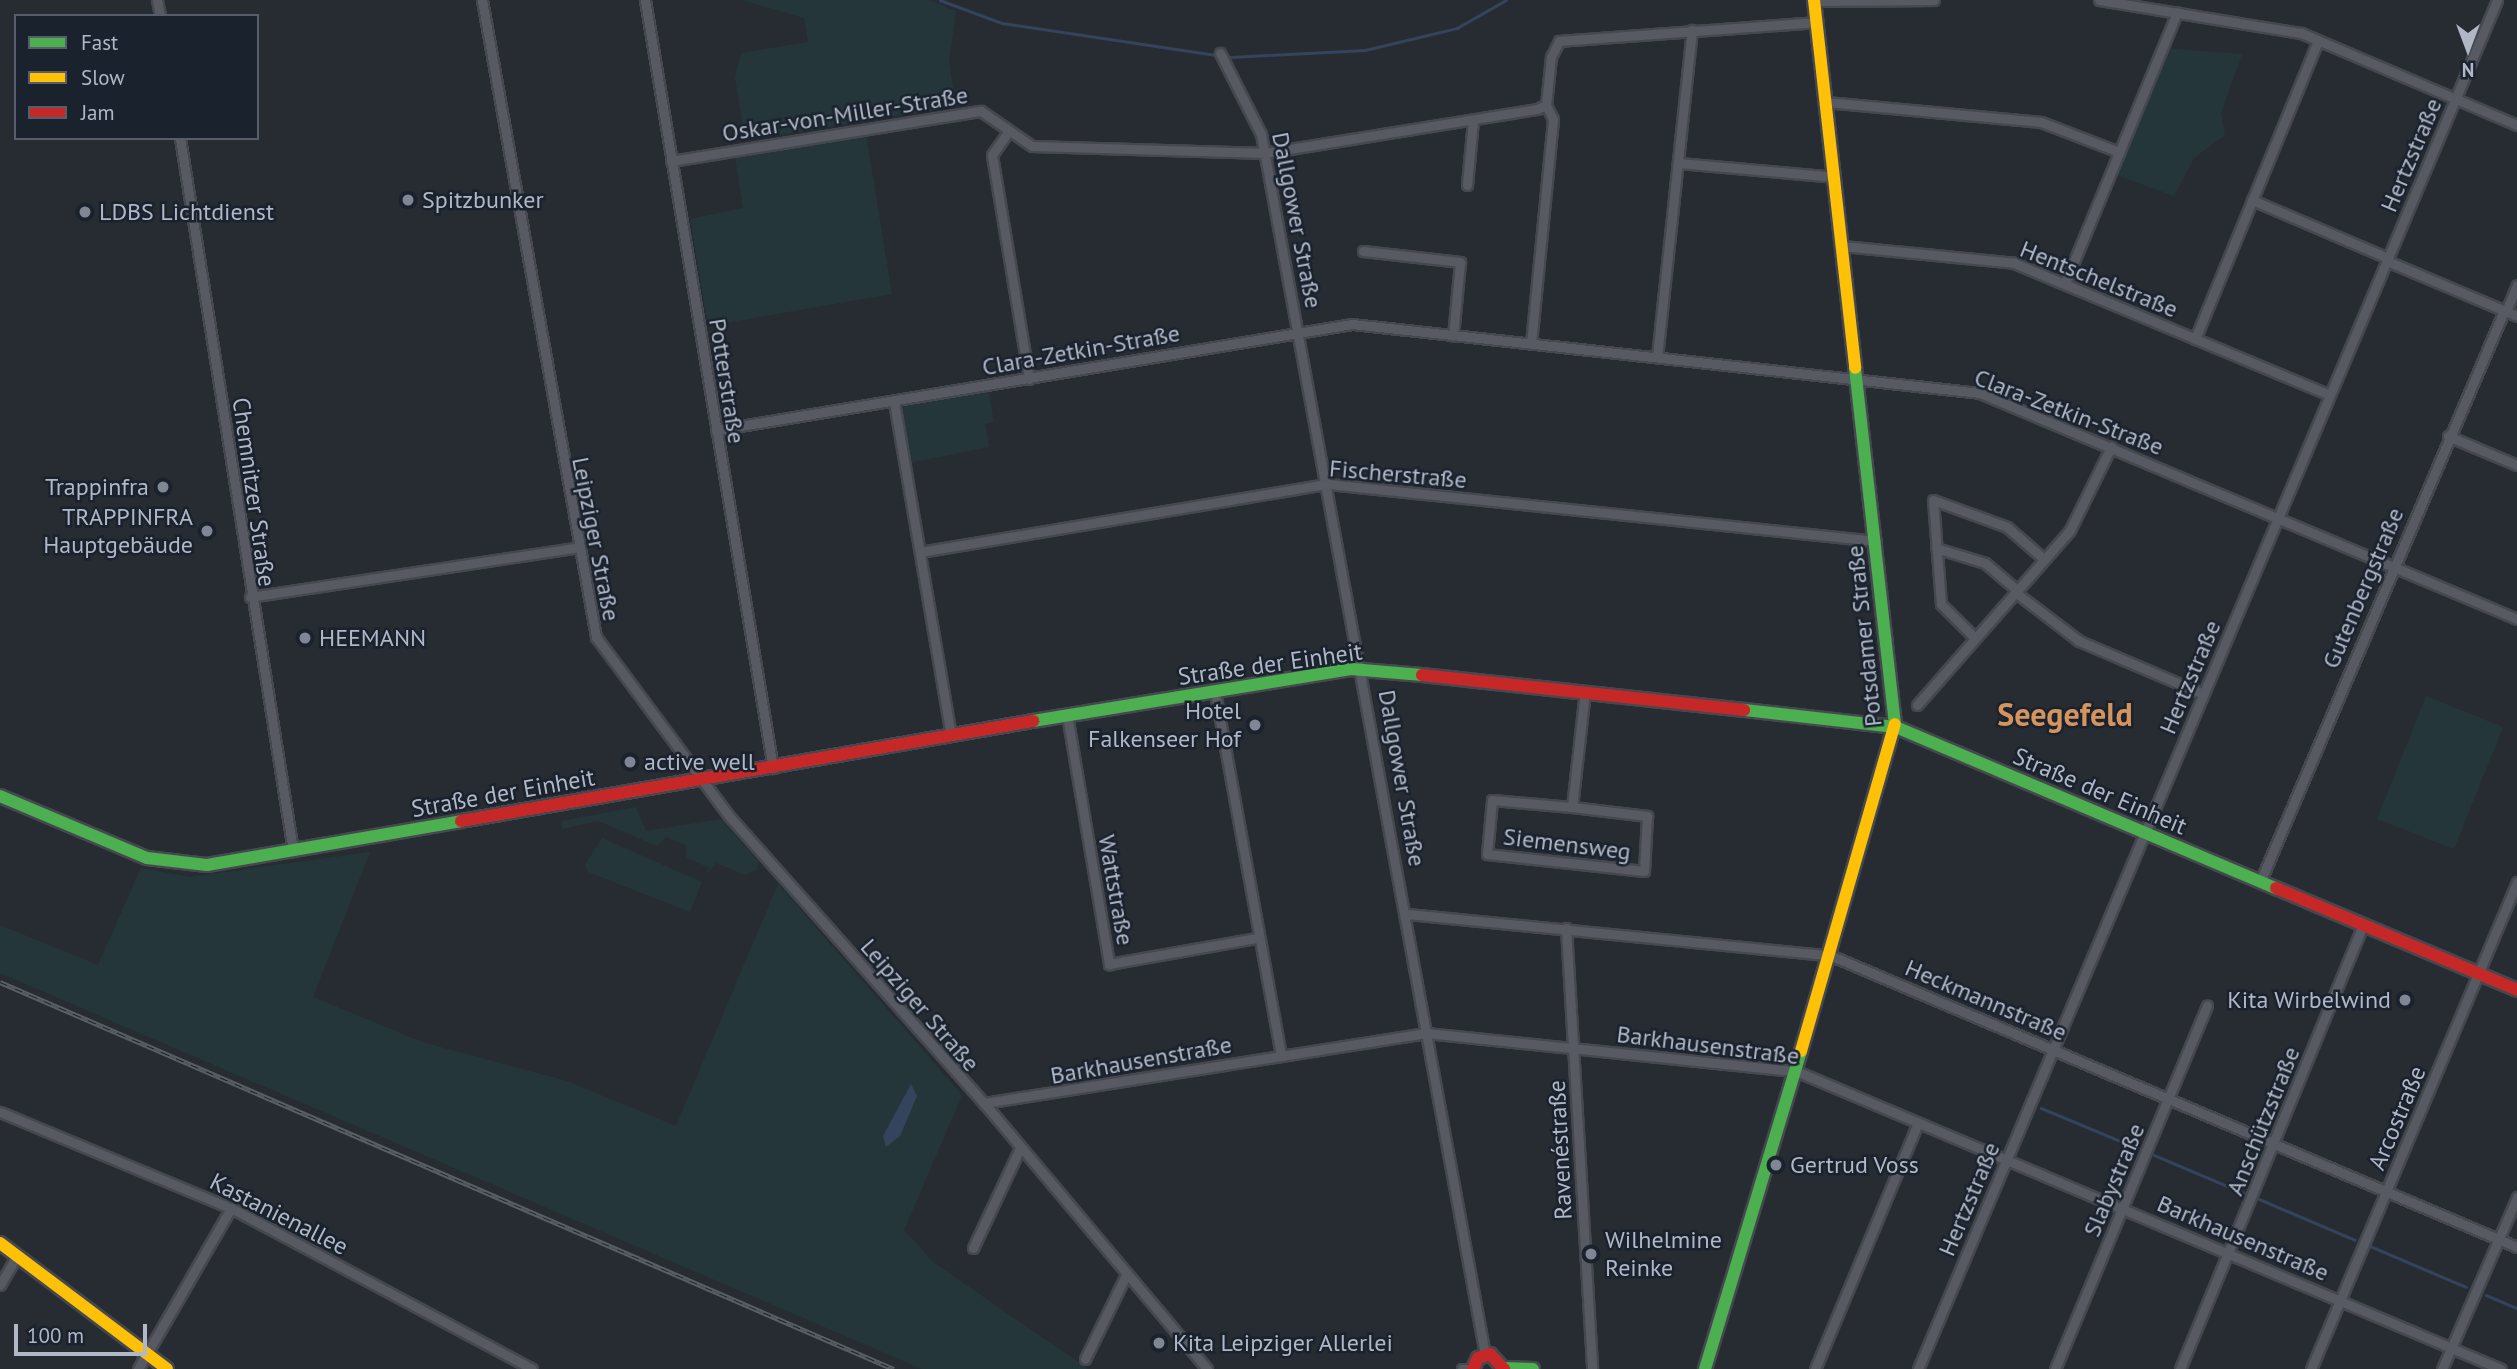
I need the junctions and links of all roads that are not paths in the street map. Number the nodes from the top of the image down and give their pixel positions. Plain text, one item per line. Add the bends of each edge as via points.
1 (482, 0) edge
2 (645, 0) edge
3 (1934, 0) edge
4 (2099, 0) edge
5 (2497, 0) edge
6 (1814, 1) edge
7 (2177, 12) junction
8 (1817, 22) junction
9 (1692, 30) junction
10 (2318, 40) junction
11 (1220, 53) dead end
12 (2455, 98) junction
13 (1826, 102) junction
14 (1546, 105) junction
15 (1473, 120) junction
16 (2517, 125) edge
17 (1008, 132) junction
18 (180, 140) edge
19 (2119, 152) junction
20 (1265, 153) junction
21 (671, 161) junction
22 (1678, 163) junction
23 (1834, 177) junction
24 (1467, 185) dead end
25 (2252, 201) junction
26 (1842, 246) junction
27 (1363, 251) dead end
28 (2388, 260) junction
29 (2065, 283) junction
30 (2517, 285) edge
31 (2505, 311) junction
32 (2517, 316) edge
33 (1299, 331) junction
34 (1453, 336) junction
35 (2195, 339) junction
36 (1531, 344) junction
37 (1657, 357) junction
38 (1029, 379) junction
39 (1858, 379) junction
40 (2329, 395) junction
41 (894, 402) junction
42 (716, 430) junction
43 (2448, 436) junction
44 (2111, 447) junction
45 (2517, 465) edge
46 (1328, 484) junction
47 (2278, 519) junction
48 (1876, 541) junction
49 (575, 548) junction
50 (1936, 548) junction
51 (920, 552) junction
52 (2044, 559) junction
53 (2393, 566) junction
54 (2016, 591) junction
55 (250, 597) junction
56 (2517, 618) edge
57 (1975, 638) junction
58 (1363, 670) junction
59 (1215, 692) junction
60 (1585, 692) junction
61 (2203, 695) junction
62 (1917, 705) dead end
63 (1067, 715) junction
64 (1896, 727) junction
65 (951, 736) junction
66 (773, 768) junction
67 (704, 779) junction
68 (0, 796) edge
69 (1572, 807) junction
70 (2145, 834) junction
71 (293, 851) junction
72 (2260, 882) junction
73 (2517, 882) edge
74 (1407, 914) junction
75 (2363, 925) junction
76 (1566, 929) junction
77 (1257, 938) junction
78 (1832, 956) junction
79 (2478, 974) junction
80 (2517, 990) edge
81 (2207, 1006) dead end
82 (1426, 1033) junction
83 (1573, 1048) junction
84 (2054, 1049) junction
85 (1281, 1056) junction
86 (1796, 1071) junction
87 (2169, 1099) junction
88 (984, 1103) junction
89 (0, 1112) edge
90 (1918, 1123) junction
91 (2276, 1144) junction
92 (1020, 1148) junction
93 (2008, 1159) junction
94 (2387, 1191) junction
95 (2517, 1197) edge
96 (231, 1208) junction
97 (2123, 1208) junction
98 (2499, 1240) junction
99 (0, 1243) edge
100 (2517, 1247) edge
101 (973, 1248) dead end
102 (2229, 1253) junction
103 (17, 1256) junction
104 (1126, 1275) junction
105 (0, 1285) edge
106 (2340, 1300) junction
107 (2451, 1348) junction
108 (146, 1354) junction
109 (1485, 1354) junction
110 (1085, 1359) dead end
111 (525, 1367) edge
112 (1504, 1368) edge
113 (138, 1369) edge
114 (167, 1369) edge
115 (1207, 1369) edge
116 (1462, 1369) edge
117 (1473, 1369) edge
118 (1533, 1369) edge
119 (1592, 1369) edge
120 (1705, 1369) edge
121 (1815, 1369) edge
122 (1918, 1369) edge
123 (2055, 1369) edge
124 (2180, 1369) edge
125 (2311, 1369) edge
126 (2442, 1369) edge
127 (2501, 1369) edge

1 - 49 street, Leipziger Straße
2 - 21 street, Potterstraße
3 - 6 street
4 - 7 street
5 - 12 street, Hertzstraße
6 - 8 street, Potsdamer Straße
7 - 10 street
7 - 19 street
8 - 9 street
8 - 13 street, Potsdamer Straße
9 - 14 street via 1559,41
9 - 22 street
10 - 12 street
10 - 25 street
11 - 20 street, Dallgower Straße via 1255,117
12 - 16 street
12 - 28 street, Hertzstraße
13 - 19 street via 2041,122
13 - 23 street, Potsdamer Straße
14 - 15 street, Oskar-von-Miller-Straße
14 - 36 street via 1553,119
15 - 20 street, Oskar-von-Miller-Straße
15 - 24 street
17 - 20 street, Oskar-von-Miller-Straße via 1032,146
17 - 21 street, Oskar-von-Miller-Straße via 981,111
17 - 38 street via 992,155
18 - 55 street, Chemnitzer Straße
19 - 29 street
20 - 33 street, Dallgower Straße
21 - 42 street, Potterstraße
22 - 23 street
22 - 37 street
23 - 26 street, Potsdamer Straße
25 - 28 street
25 - 35 street
26 - 29 street, Hentschelstraße via 2001,260
26 - 39 street, Potsdamer Straße
27 - 34 street via 1461,262
28 - 31 street
28 - 40 street, Hertzstraße
29 - 35 street, Hentschelstraße
30 - 31 street, Gutenbergstraße
31 - 32 street
31 - 43 street, Gutenbergstraße
33 - 34 street, Clara-Zetkin-Straße via 1352,324
33 - 38 street, Clara-Zetkin-Straße
33 - 46 street, Dallgower Straße
34 - 36 street, Clara-Zetkin-Straße
35 - 40 street, Hentschelstraße
36 - 37 street, Clara-Zetkin-Straße
37 - 39 street, Clara-Zetkin-Straße
38 - 41 street, Clara-Zetkin-Straße
39 - 44 street, Clara-Zetkin-Straße via 1980,393
39 - 48 street, Potsdamer Straße
40 - 47 street, Hertzstraße
41 - 42 street, Clara-Zetkin-Straße
41 - 51 street
42 - 66 street, Potterstraße
43 - 45 street
43 - 53 street, Gutenbergstraße
44 - 47 street, Clara-Zetkin-Straße
44 - 52 street via 2080,517
46 - 48 street, Fischerstraße
46 - 51 street, Fischerstraße
46 - 58 street, Dallgower Straße
47 - 53 street, Clara-Zetkin-Straße
47 - 61 street, Hertzstraße
48 - 64 street, Potsdamer Straße
49 - 55 street
49 - 67 street, Leipziger Straße via 596,637
50 - 52 street via 1930,504 1945,499 2007,527
50 - 54 street via 1985,563
50 - 57 street via 1941,604
51 - 65 street
52 - 54 street
53 - 56 street, Clara-Zetkin-Straße
53 - 72 street, Gutenbergstraße
54 - 57 street
54 - 61 street via 2079,641
55 - 71 street, Chemnitzer Straße
57 - 62 street
58 - 59 street, Straße der Einheit
58 - 60 street, Straße der Einheit
58 - 74 street, Dallgower Straße
59 - 63 street, Straße der Einheit
59 - 77 street
60 - 64 street, Straße der Einheit
60 - 69 street, Siemensweg
61 - 70 street, Hertzstraße
63 - 65 street, Straße der Einheit
63 - 77 street, Wattstraße via 1109,964
64 - 70 street, Straße der Einheit
64 - 78 street, Potsdamer Straße
65 - 66 street, Straße der Einheit
66 - 67 street, Straße der Einheit
67 - 71 street, Straße der Einheit
67 - 88 street, Leipziger Straße via 729,816
68 - 71 street, Straße der Einheit via 158,862 207,865
69 - 69 street, Siemensweg via 1492,800 1487,854 1644,871 1647,816
70 - 72 street, Straße der Einheit
70 - 84 street, Hertzstraße
72 - 75 street, Straße der Einheit
73 - 79 street, Arcostraße
74 - 76 street, Heckmannstraße
74 - 82 street, Dallgower Straße
75 - 79 street, Straße der Einheit
75 - 91 street, Anschützstraße
76 - 78 street, Heckmannstraße
76 - 83 street, Ravenéstraße
77 - 85 street
78 - 84 street, Heckmannstraße
78 - 86 street, Potsdamer Straße
79 - 80 street, Straße der Einheit
79 - 94 street, Arcostraße
81 - 87 street, Slabystraße
82 - 83 street, Barkhausenstraße
82 - 85 street, Barkhausenstraße
82 - 109 street, Dallgower Straße
83 - 86 street, Barkhausenstraße
83 - 119 street, Ravenéstraße
84 - 87 street, Heckmannstraße
84 - 93 street, Hertzstraße
85 - 88 street, Barkhausenstraße
86 - 90 street, Barkhausenstraße
86 - 120 street, Potsdamer Straße
87 - 91 street, Heckmannstraße
87 - 97 street, Slabystraße
88 - 92 street, Leipziger Straße
89 - 96 street, Kastanienallee
90 - 93 street, Barkhausenstraße
90 - 121 street
91 - 94 street, Heckmannstraße
91 - 102 street, Anschützstraße
92 - 101 street
92 - 104 street, Leipziger Straße
93 - 97 street, Barkhausenstraße
93 - 122 street, Hertzstraße
94 - 98 street, Heckmannstraße
94 - 106 street, Arcostraße
95 - 98 street
96 - 108 street
96 - 111 street, Kastanienallee
97 - 102 street, Barkhausenstraße
97 - 123 street, Slabystraße
98 - 100 street, Heckmannstraße
98 - 107 street
99 - 103 street
102 - 106 street, Barkhausenstraße
102 - 124 street, Anschützstraße
103 - 105 street
103 - 108 street
104 - 110 street
104 - 115 street, Leipziger Straße
106 - 107 street, Barkhausenstraße
106 - 125 street, Arcostraße
107 - 126 street
107 - 127 street, Barkhausenstraße
108 - 113 street
108 - 114 street
109 - 112 street via 1495,1355
109 - 117 street
112 - 118 street
116 - 117 street

